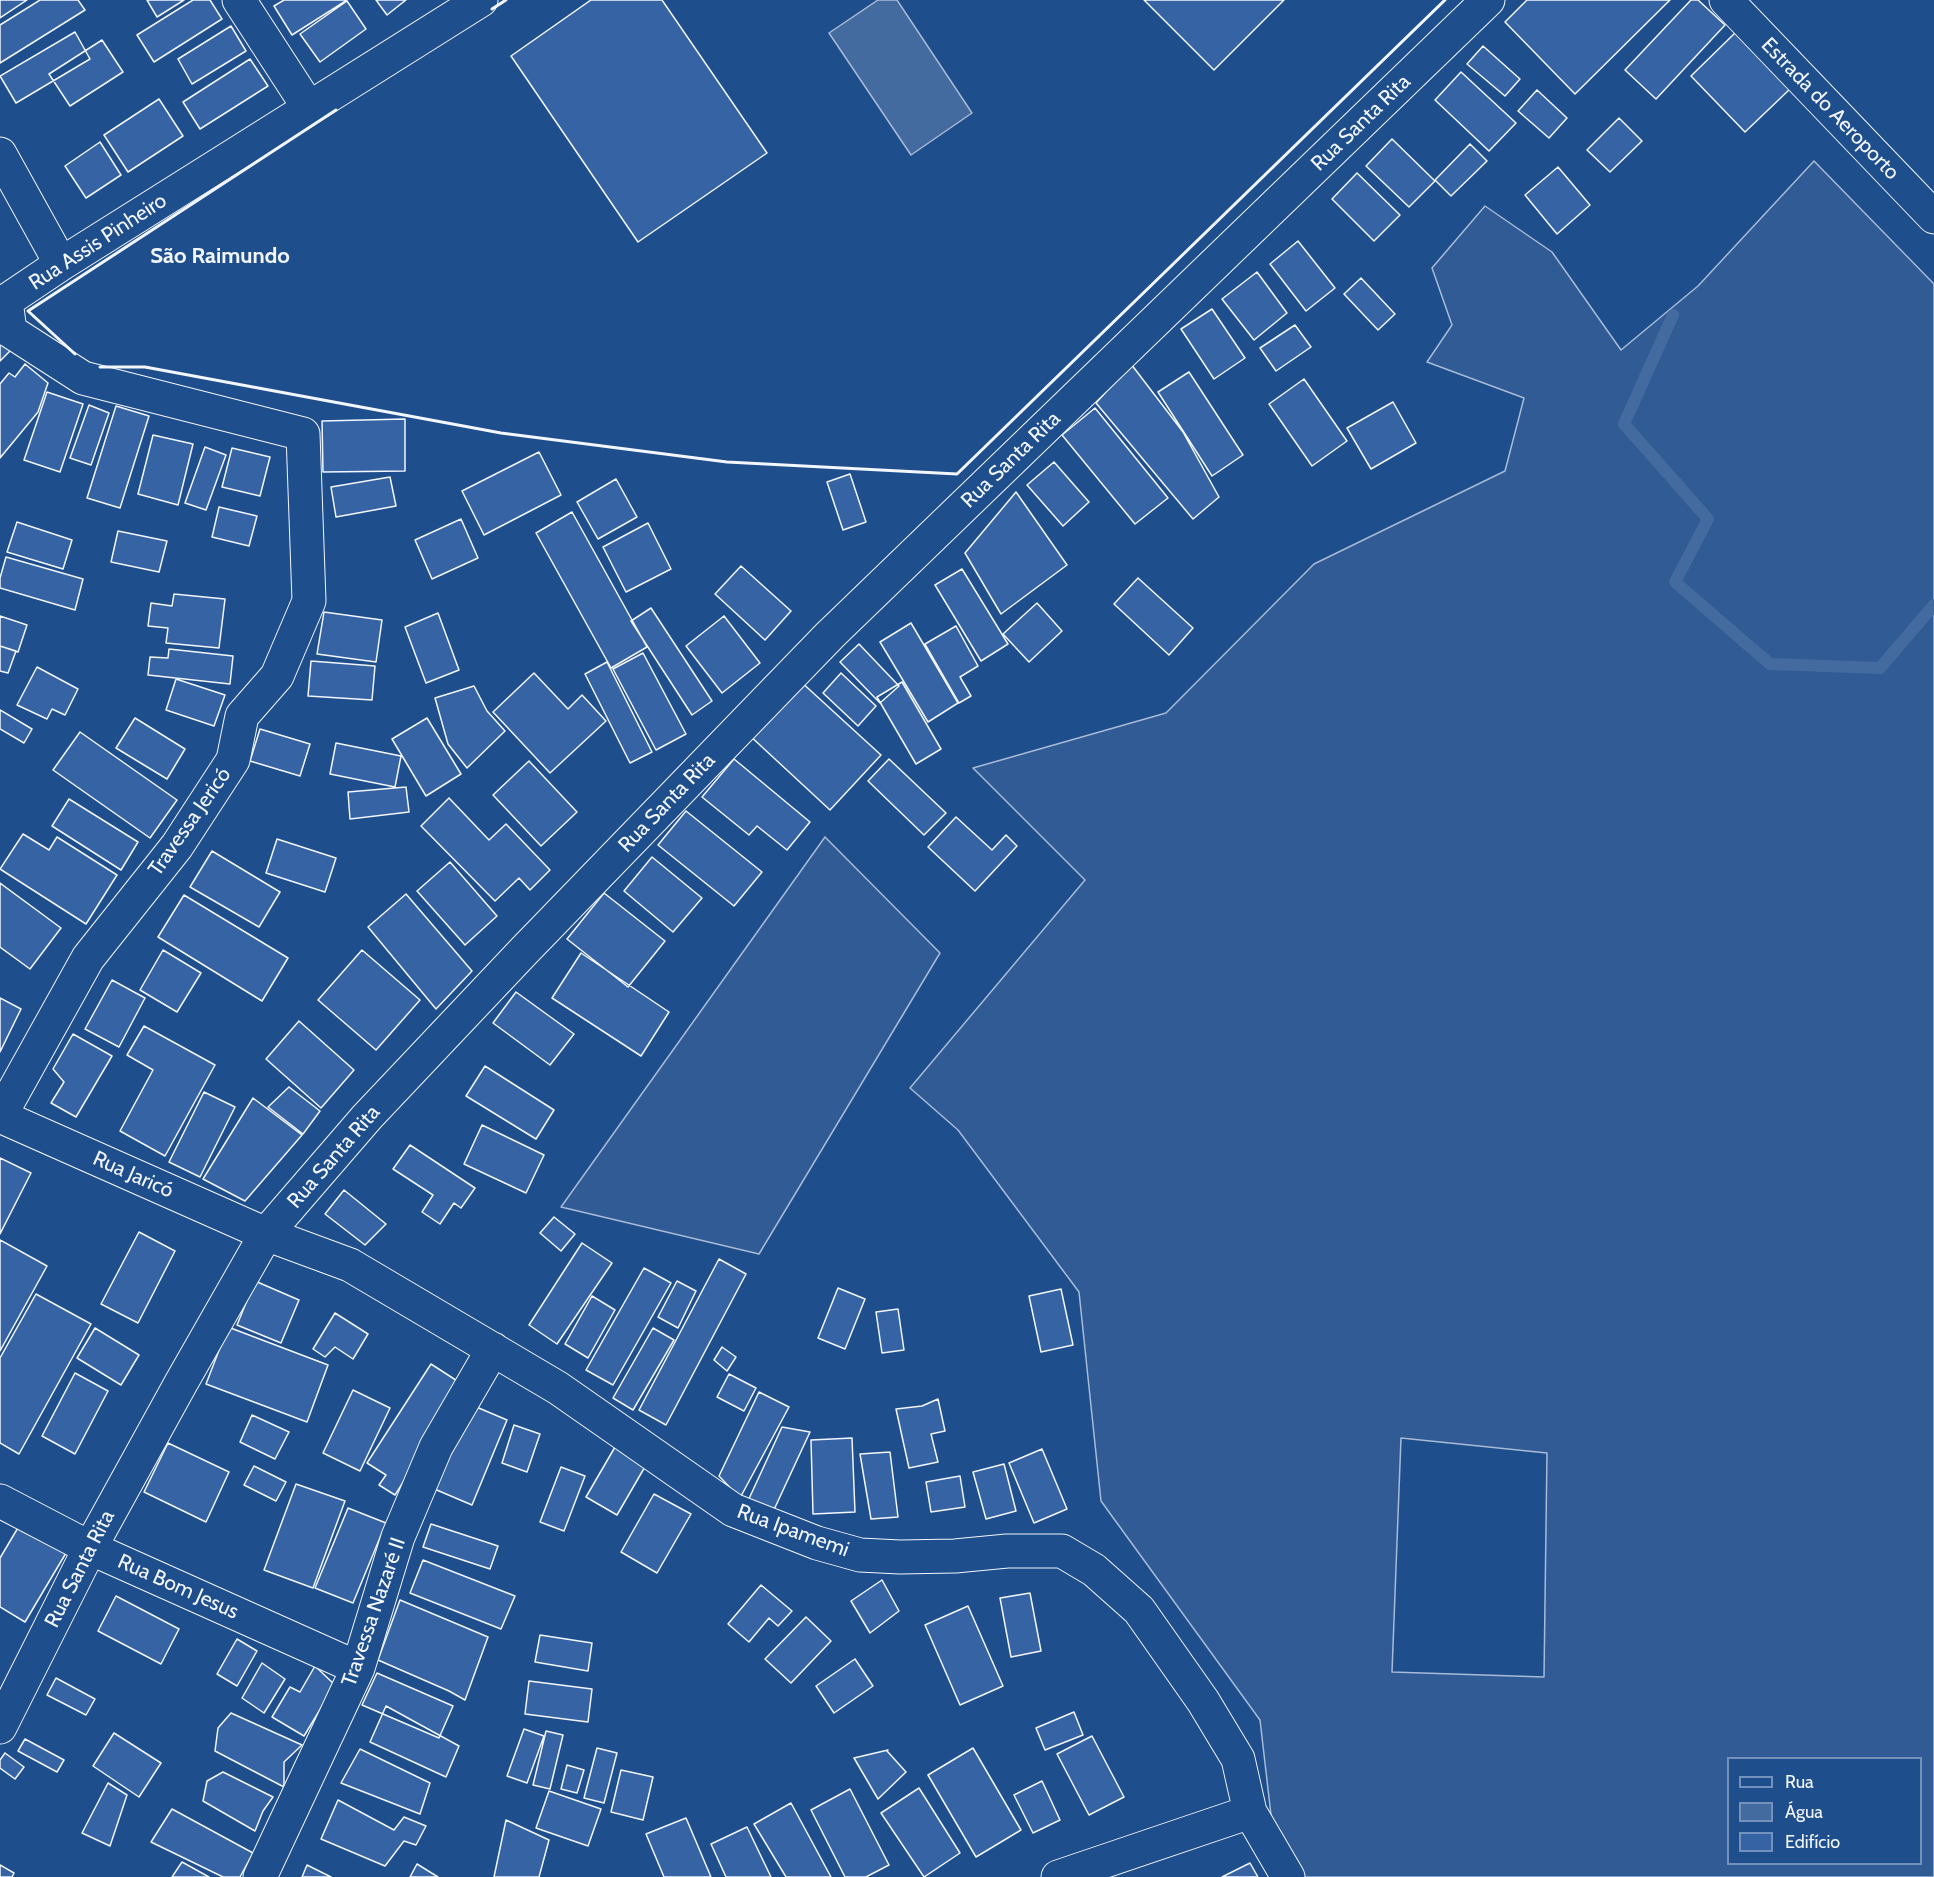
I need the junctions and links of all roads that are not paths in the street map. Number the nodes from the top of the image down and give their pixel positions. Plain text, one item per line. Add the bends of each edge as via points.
1 (239, 0) edge
2 (481, 0) edge
3 (1488, 0) edge
4 (1726, 0) edge
5 (309, 108) junction
6 (0, 154) edge
7 (1934, 217) edge
8 (61, 264) junction
9 (303, 434) joint
10 (0, 1116) edge
11 (266, 1234) junction
12 (493, 1349) junction
13 (0, 1501) edge
14 (90, 1548) junction
15 (358, 1668) junction
16 (0, 1727) edge
17 (1250, 1812) junction
18 (260, 1877) edge
19 (1058, 1877) edge
20 (1288, 1877) edge

1 - 5 street
2 - 5 street, Rua Assis Pinheiro
3 - 11 street, Rua Santa Rita via 830,635 523,952 368,1117
4 - 7 street, Estrada do Aeroporto
5 - 8 street, Rua Assis Pinheiro
6 - 8 street
8 - 9 street, Rua Assis Pinheiro via 6,301 10,331 83,378
9 - 10 street, Travessa Jericó via 309,601 278,676 242,716 233,760 200,813 88,958
10 - 11 street, Rua Jaricó
11 - 12 street, Rua Ipamemi via 350,1264
11 - 14 street, Rua Santa Rita
12 - 15 street, Travessa Nazaré II via 436,1447 398,1537
12 - 17 street, Rua Ipamemi via 558,1388 733,1510 818,1543 860,1555 900,1557 1062,1551 1094,1570 1138,1610 1203,1701 1238,1759
13 - 14 street, Rua Bom Jesus
14 - 15 street, Rua Bom Jesus
14 - 16 street, Rua Santa Rita
15 - 18 street, Travessa Nazaré II
17 - 19 street
17 - 20 street, Rua Ipamemi

